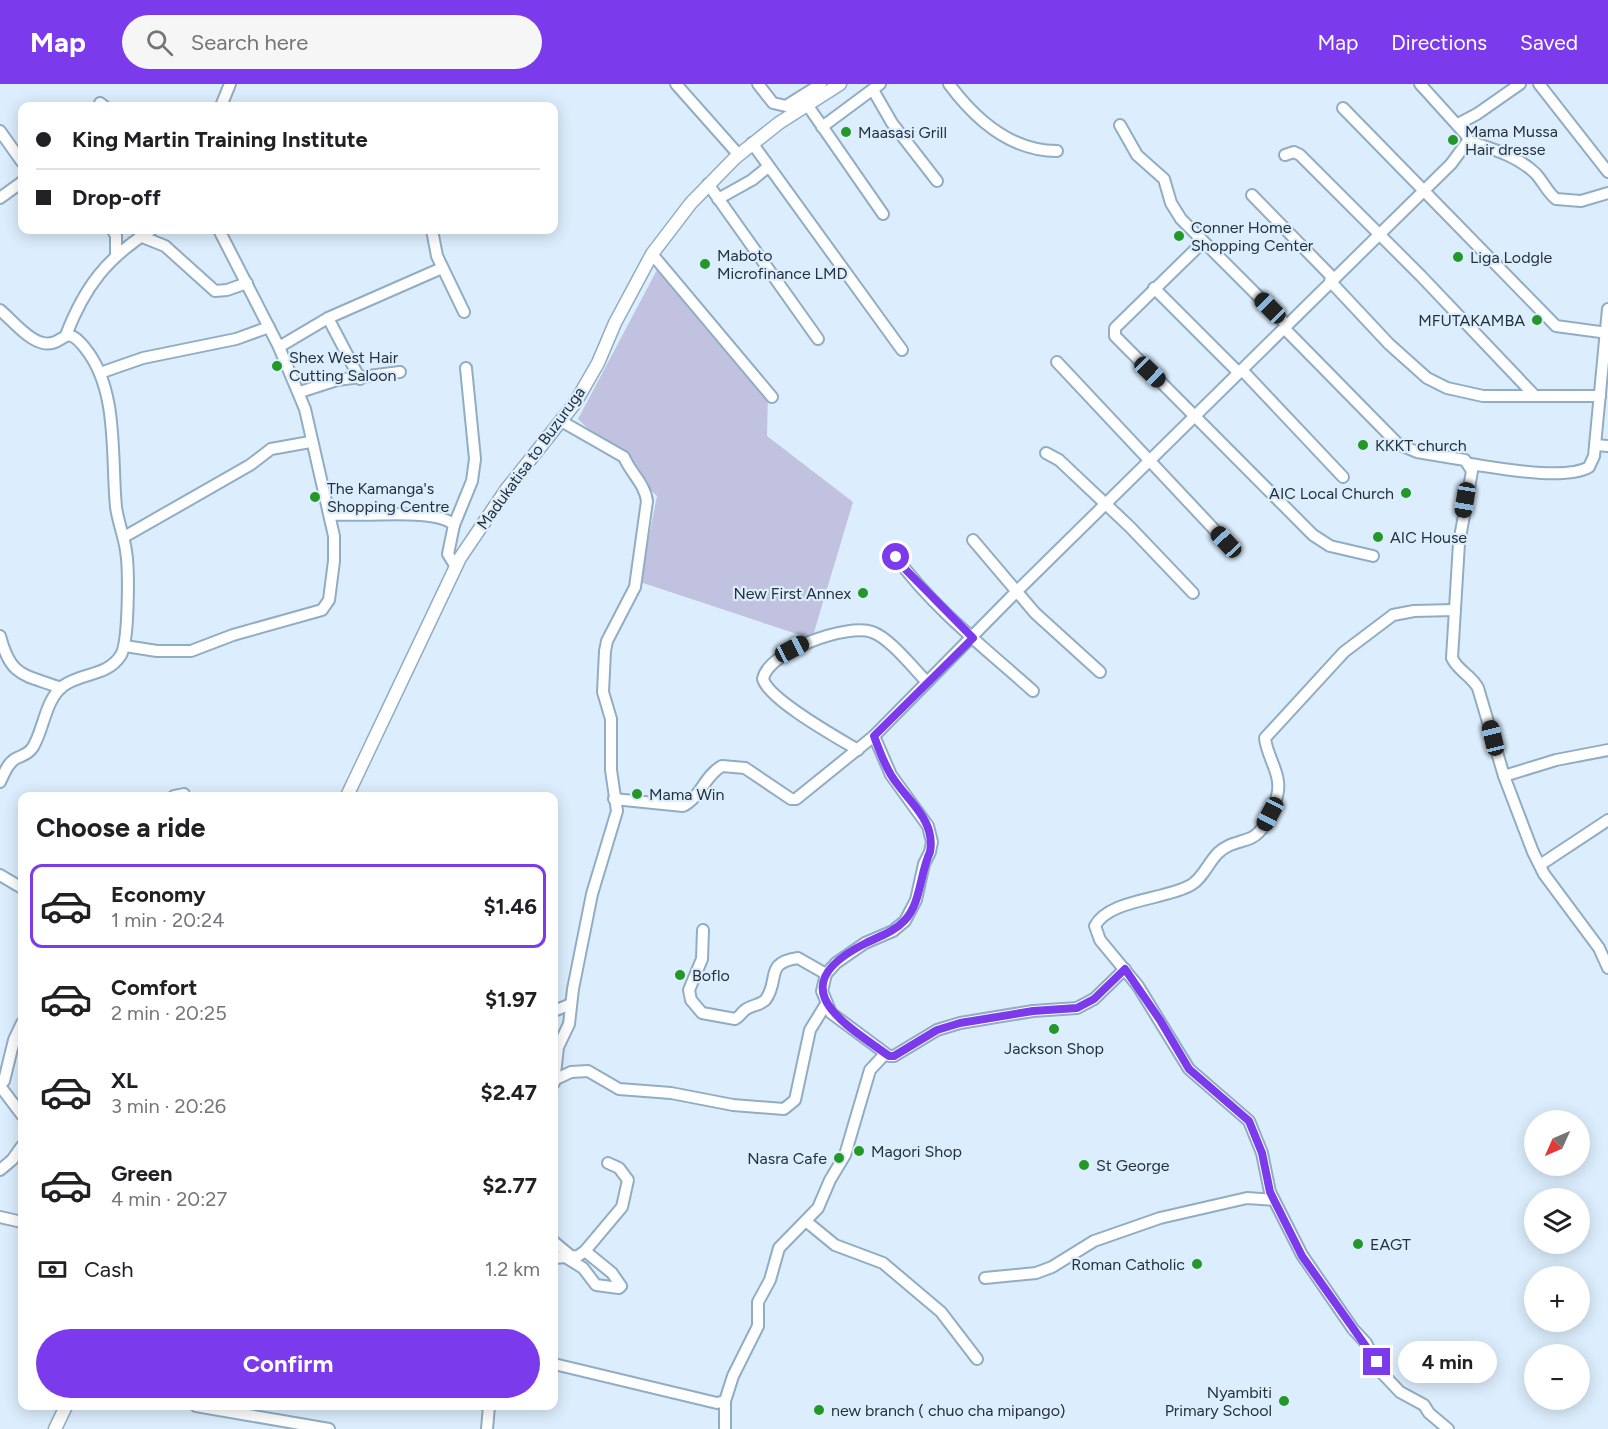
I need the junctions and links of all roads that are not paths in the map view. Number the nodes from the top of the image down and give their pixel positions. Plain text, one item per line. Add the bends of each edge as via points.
1 (230, 84) edge
2 (676, 84) edge
3 (758, 84) edge
4 (822, 84) edge
5 (840, 84) edge
6 (949, 84) edge
7 (1420, 84) edge
8 (1520, 84) edge
9 (1539, 84) edge
10 (877, 87) edge
11 (223, 102) edge
12 (808, 106) junction
13 (1343, 108) dead end
14 (1458, 124) junction
15 (1120, 125) dead end
16 (822, 127) junction
17 (0, 131) edge
18 (1468, 141) junction
19 (752, 143) junction
20 (1057, 151) dead end
21 (738, 154) junction
22 (1284, 155) dead end
23 (18, 156) edge
24 (768, 167) junction
25 (1608, 172) edge
26 (938, 181) dead end
27 (708, 184) junction
28 (18, 185) edge
29 (1424, 193) junction
30 (1608, 193) edge
31 (1252, 195) dead end
32 (0, 198) edge
33 (718, 199) junction
34 (883, 214) dead end
35 (115, 234) edge
36 (144, 234) edge
37 (221, 234) edge
38 (433, 234) edge
39 (1379, 234) junction
40 (140, 236) junction
41 (1203, 242) junction
42 (116, 254) junction
43 (652, 254) junction
44 (442, 268) junction
45 (1332, 279) junction
46 (247, 283) junction
47 (1154, 288) junction
48 (1608, 309) edge
49 (0, 310) edge
50 (464, 312) dead end
51 (328, 318) junction
52 (1285, 326) junction
53 (269, 327) junction
54 (1607, 333) edge
55 (66, 334) junction
56 (818, 339) dead end
57 (279, 347) junction
58 (902, 350) dead end
59 (1057, 362) dead end
60 (466, 368) dead end
61 (400, 372) dead end
62 (1240, 372) junction
63 (100, 373) junction
64 (360, 379) junction
65 (300, 392) junction
66 (1536, 396) junction
67 (1600, 396) junction
68 (772, 397) dead end
69 (1196, 417) junction
70 (561, 421) junction
71 (310, 442) junction
72 (1595, 445) junction
73 (1608, 446) edge
74 (1046, 453) dead end
75 (1151, 461) junction
76 (1470, 464) junction
77 (1343, 477) dead end
78 (1106, 504) junction
79 (330, 514) junction
80 (454, 525) junction
81 (124, 537) junction
82 (973, 540) dead end
83 (1226, 542) dead end
84 (1373, 556) dead end
85 (896, 557) dead end
86 (456, 567) junction
87 (1017, 591) junction
88 (1193, 593) dead end
89 (1455, 610) junction
90 (0, 636) edge
91 (973, 638) junction
92 (125, 646) junction
93 (1100, 672) dead end
94 (927, 682) junction
95 (61, 688) junction
96 (1033, 691) dead end
97 (874, 736) junction
98 (858, 750) junction
99 (1608, 750) edge
100 (1504, 777) junction
101 (0, 782) edge
102 (349, 792) edge
103 (614, 800) junction
104 (1608, 820) edge
105 (1540, 865) junction
106 (0, 875) edge
107 (18, 886) edge
108 (703, 930) dead end
109 (1608, 968) edge
110 (1125, 969) junction
111 (826, 974) junction
112 (571, 1004) junction
113 (826, 1004) junction
114 (558, 1011) edge
115 (18, 1032) edge
116 (558, 1047) edge
117 (885, 1054) junction
118 (558, 1080) edge
119 (0, 1085) edge
120 (18, 1110) edge
121 (18, 1152) edge
122 (608, 1163) dead end
123 (0, 1170) edge
124 (1274, 1200) junction
125 (0, 1217) edge
126 (18, 1221) edge
127 (807, 1222) junction
128 (558, 1246) edge
129 (585, 1251) junction
130 (558, 1258) edge
131 (570, 1258) junction
132 (985, 1278) dead end
133 (977, 1359) dead end
134 (558, 1365) edge
135 (725, 1401) junction
136 (64, 1410) edge
137 (219, 1410) edge
138 (489, 1410) edge
139 (55, 1429) edge
140 (329, 1429) edge
141 (487, 1429) edge
142 (725, 1429) edge
143 (1448, 1429) edge

1 - 11 street
2 - 21 street
3 - 4 street via 773,103 786,106
5 - 12 main road, Madukatisa to Buzuruga
6 - 20 street via 968,109 1010,139 1038,151
7 - 14 street
8 - 14 street
9 - 25 street
10 - 16 street
10 - 26 street via 892,123
12 - 16 street
12 - 19 main road, Madukatisa to Buzuruga
13 - 29 street
14 - 18 street
15 - 41 street via 1137,155 1164,179 1174,210
16 - 34 street
17 - 23 street
18 - 29 street
18 - 30 street via 1487,145 1521,163 1534,172 1556,199 1581,201
19 - 21 main road, Madukatisa to Buzuruga
19 - 24 street
21 - 27 main road, Madukatisa to Buzuruga
22 - 39 street via 1300,155
24 - 33 street
24 - 58 street
27 - 33 street
27 - 43 main road, Madukatisa to Buzuruga
28 - 32 street
29 - 39 street
29 - 54 street via 1556,326
31 - 45 street
33 - 56 street
35 - 42 street
36 - 40 street
37 - 46 street
38 - 44 street
39 - 45 street
39 - 66 street
40 - 42 street
40 - 46 street via 165,246 215,291
41 - 47 street
41 - 52 street
42 - 55 street via 88,290
43 - 68 street
43 - 70 main road, Madukatisa to Buzuruga via 598,363
44 - 50 street
44 - 51 street
45 - 52 street
45 - 66 street via 1389,344 1437,384 1483,396
46 - 53 street
47 - 62 street
47 - 69 street via 1114,328 1115,336
48 - 54 street
49 - 55 street via 42,343
51 - 57 street
51 - 64 street
52 - 62 street
52 - 76 street via 1398,444 1408,450 1466,460
53 - 57 street
53 - 63 street via 222,342 160,353
54 - 67 street
55 - 63 street via 78,340
57 - 65 street
59 - 75 street
60 - 80 street via 474,465 472,481
61 - 64 street
62 - 69 street
62 - 77 street
63 - 81 street via 109,414 116,509
64 - 65 street via 337,380
65 - 71 street
66 - 67 street
67 - 72 street
69 - 75 street
69 - 84 street via 1313,534 1330,546
70 - 86 main road, Madukatisa to Buzuruga via 506,489
70 - 103 street via 624,457 647,501 635,587 605,651 603,692 613,739
71 - 79 street
71 - 81 street via 271,449
72 - 73 street
72 - 76 street via 1593,462 1580,471 1531,472
74 - 78 street via 1059,460
75 - 78 street
75 - 83 street
76 - 89 street
78 - 87 street
78 - 88 street
79 - 80 street via 418,514 444,518
79 - 92 street via 334,561 329,600 322,610 191,651
80 - 86 street via 448,554
81 - 92 street
82 - 87 street
85 - 91 street
86 - 102 main road, Madukatisa to Buzuruga
87 - 91 street
87 - 93 street via 1035,613
89 - 100 street via 1452,658 1478,688
89 - 110 street via 1392,615 1344,652 1290,708 1266,738 1279,786 1270,814 1257,834 1229,844 1192,884 1167,896 1121,907 1097,923 1095,930 1100,940
90 - 95 street via 6,657 18,672
91 - 94 street
91 - 96 street
92 - 95 street via 108,668
94 - 97 street
94 - 98 street via 886,642 867,631 806,642 768,666 763,679 772,693
95 - 101 street via 31,750 10,763
97 - 98 street
97 - 111 street via 891,775 928,826 930,852 916,900 905,921 855,949
98 - 103 street via 796,800 745,768 722,766 711,774 691,803 683,806
99 - 100 street via 1545,763
100 - 105 street
103 - 112 street via 617,812 592,894
104 - 105 street
105 - 109 street via 1599,948
106 - 107 street
108 - 111 street via 700,966 689,990 691,1000 702,1013 735,1019 763,1002 774,971 785,961 798,958
110 - 117 street via 1094,999 1077,1008 960,1023 937,1030 900,1054
110 - 124 street via 1189,1069 1249,1121
111 - 113 street via 822,991
112 - 114 street
112 - 116 street via 569,1024
113 - 117 street via 838,1019
113 - 118 street via 810,1030 795,1100 784,1109 619,1089 582,1071
115 - 119 street
117 - 127 street via 868,1077 845,1155
119 - 120 street
121 - 123 street
122 - 129 street via 625,1174 628,1189 622,1207
124 - 132 street via 1247,1198 1160,1218 1094,1241 1036,1273
124 - 143 street via 1312,1273 1366,1343 1382,1373
125 - 126 street
127 - 133 street via 835,1245 883,1263 941,1312
127 - 135 street via 779,1248 770,1280 758,1302 758,1326
128 - 131 street
129 - 131 street
129 - 131 street via 612,1273 619,1288 596,1285
130 - 131 street
134 - 135 street via 717,1403
135 - 142 street
136 - 139 main road
137 - 140 street
138 - 141 street

